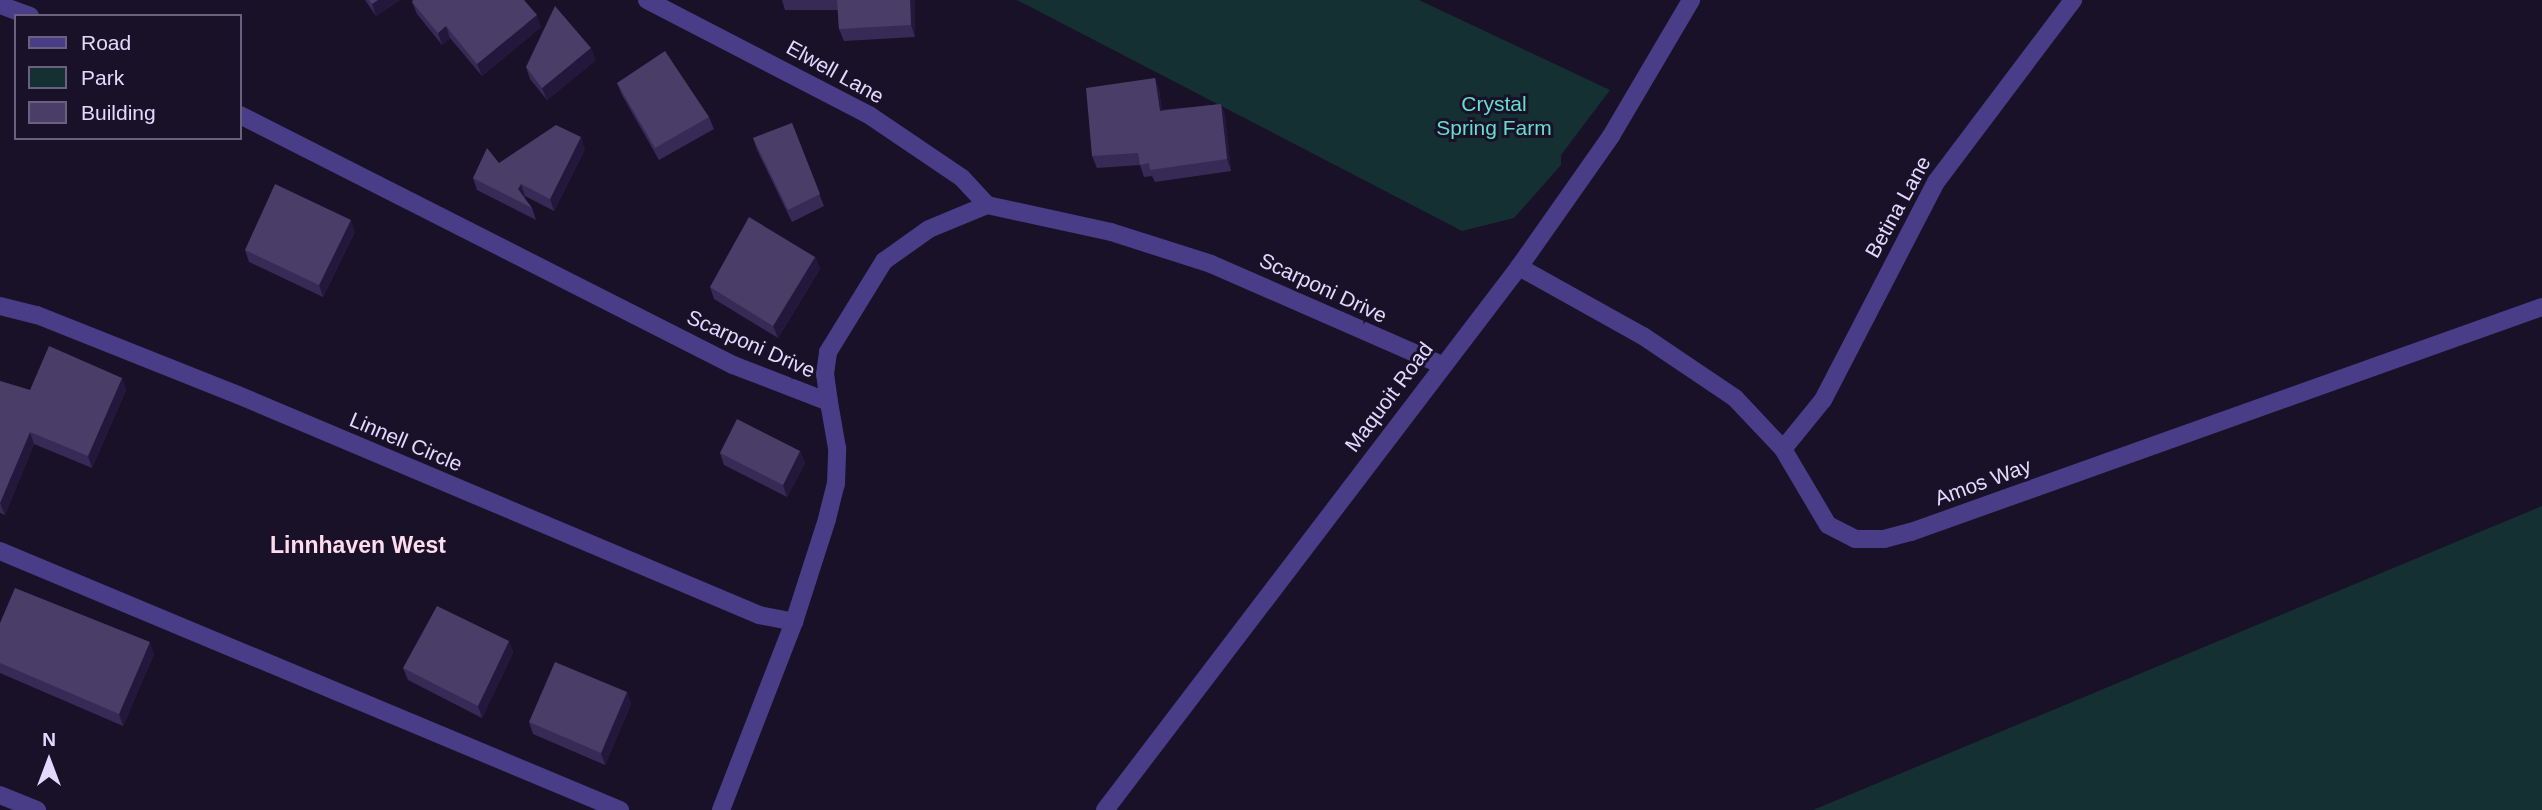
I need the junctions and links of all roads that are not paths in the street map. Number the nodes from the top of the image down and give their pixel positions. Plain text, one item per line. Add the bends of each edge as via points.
1 (648, 0) edge
2 (1691, 0) edge
3 (2073, 0) edge
4 (0, 5) edge
5 (25, 14) edge
6 (242, 116) edge
7 (987, 205) junction
8 (1519, 267) junction
9 (0, 306) edge
10 (2542, 307) edge
11 (1442, 365) junction
12 (829, 402) junction
13 (1783, 449) junction
14 (0, 551) edge
15 (794, 622) junction
16 (0, 795) edge
17 (37, 810) edge
18 (620, 810) edge
19 (721, 810) edge
20 (1105, 810) edge

1 - 7 street, Elwell Lane via 869,116 962,178
2 - 8 street, Maquoit Road via 1611,136
3 - 13 street, Betina Lane via 1936,182 1823,400
4 - 5 street
6 - 12 street, Scarponi Drive via 733,365
7 - 11 street, Scarponi Drive via 1111,232 1211,264
7 - 12 street, Scarponi Drive via 929,229 884,261 828,352
8 - 11 street, Maquoit Road
8 - 13 street, Amos Way via 1643,336 1735,398
9 - 15 street, Linnell Circle via 37,315 238,395 759,615
10 - 13 street, Amos Way via 1884,539 1855,539 1828,525 1808,499
11 - 20 street, Maquoit Road
12 - 15 street via 837,448 836,484
14 - 18 street
15 - 19 street
16 - 17 street

